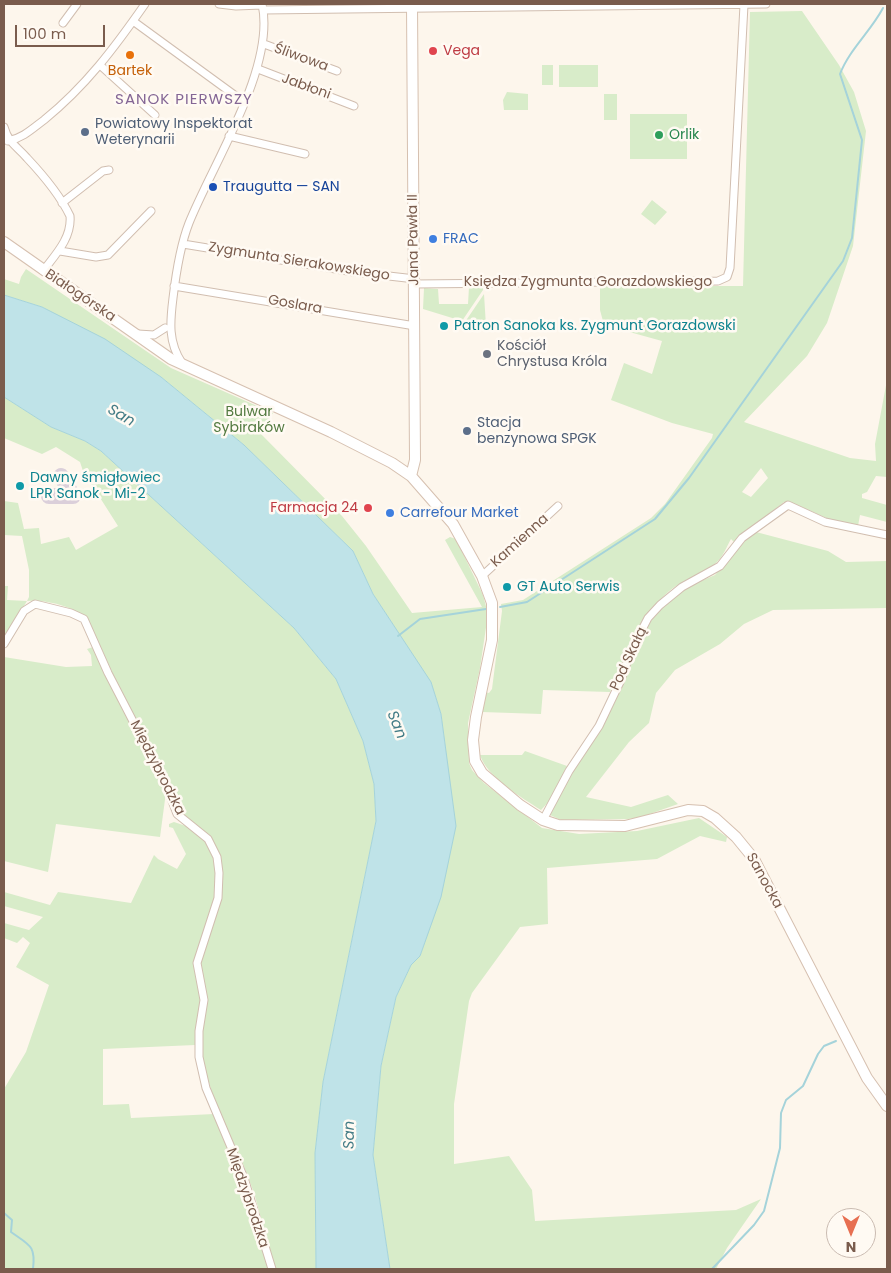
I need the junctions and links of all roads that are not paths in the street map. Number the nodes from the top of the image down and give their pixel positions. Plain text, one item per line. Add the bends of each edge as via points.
1 (77, 4) edge
2 (145, 4) edge
3 (219, 4) edge
4 (766, 4) edge
5 (744, 5) junction
6 (262, 6) edge
7 (412, 6) edge
8 (133, 21) junction
9 (63, 23) dead end
10 (264, 44) junction
11 (101, 66) junction
12 (258, 69) junction
13 (338, 71) dead end
14 (244, 102) junction
15 (354, 106) dead end
16 (155, 115) dead end
17 (4, 127) edge
18 (229, 136) junction
19 (6, 144) edge
20 (305, 154) dead end
21 (109, 170) dead end
22 (62, 203) junction
23 (151, 211) dead end
24 (4, 242) edge
25 (183, 244) junction
26 (60, 251) junction
27 (43, 271) junction
28 (415, 281) junction
29 (174, 286) junction
30 (170, 320) junction
31 (415, 326) junction
32 (166, 328) junction
33 (131, 332) junction
34 (171, 337) junction
35 (158, 350) junction
36 (183, 365) junction
37 (411, 476) junction
38 (558, 506) dead end
39 (887, 535) edge
40 (482, 576) junction
41 (4, 644) edge
42 (543, 820) junction
43 (887, 1106) edge
44 (272, 1269) edge

1 - 9 street
2 - 8 street
3 - 6 street
4 - 5 street
5 - 7 street
5 - 28 street, Księdza Zygmunta Gorazdowskiego via 730,270 727,277 718,282
6 - 7 street
6 - 10 street
7 - 28 street, Jana Pawła II
8 - 11 street
8 - 14 street
10 - 12 street
10 - 13 street, Śliwowa
11 - 16 street
11 - 19 street via 60,107 23,137
12 - 14 street
12 - 15 street, Jabłoni
14 - 18 street
17 - 19 street
18 - 20 street
18 - 25 street via 188,225
19 - 22 street via 26,157
21 - 22 street via 102,170
22 - 26 street via 70,221
23 - 26 street via 108,255 96,257
24 - 27 street, Białogórska
25 - 28 street, Zygmunta Sierakowskiego
25 - 29 street
26 - 27 street
27 - 33 street, Białogórska
28 - 31 street, Jana Pawła II
29 - 30 street
29 - 31 street, Goslara
30 - 32 street
30 - 34 street
31 - 37 street, Jana Pawła II via 415,460
32 - 33 street via 149,336
32 - 35 street via 158,339
33 - 35 street, Białogórska
34 - 35 street via 168,345
34 - 36 street via 174,351
35 - 36 street, Białogórska
36 - 37 street, Białogórska via 331,432
37 - 40 street, Białogórska via 453,524
38 - 40 street, Kamienna
39 - 42 street, Pod Skałą via 825,522 788,505 742,538 715,570 687,584 660,605 640,632 599,726 569,771
40 - 42 street, Białogórska via 492,603 494,625 476,717 475,761 482,773 509,797
41 - 44 street, Międzybrodzka via 24,611 35,604 84,619 108,673 166,784 177,814 202,833 215,850 219,873 218,898 197,963 204,1000 199,1057 206,1088 244,1178
42 - 43 street, Sanocka via 571,827 625,826 693,810 707,813 725,826 754,860 866,1078

